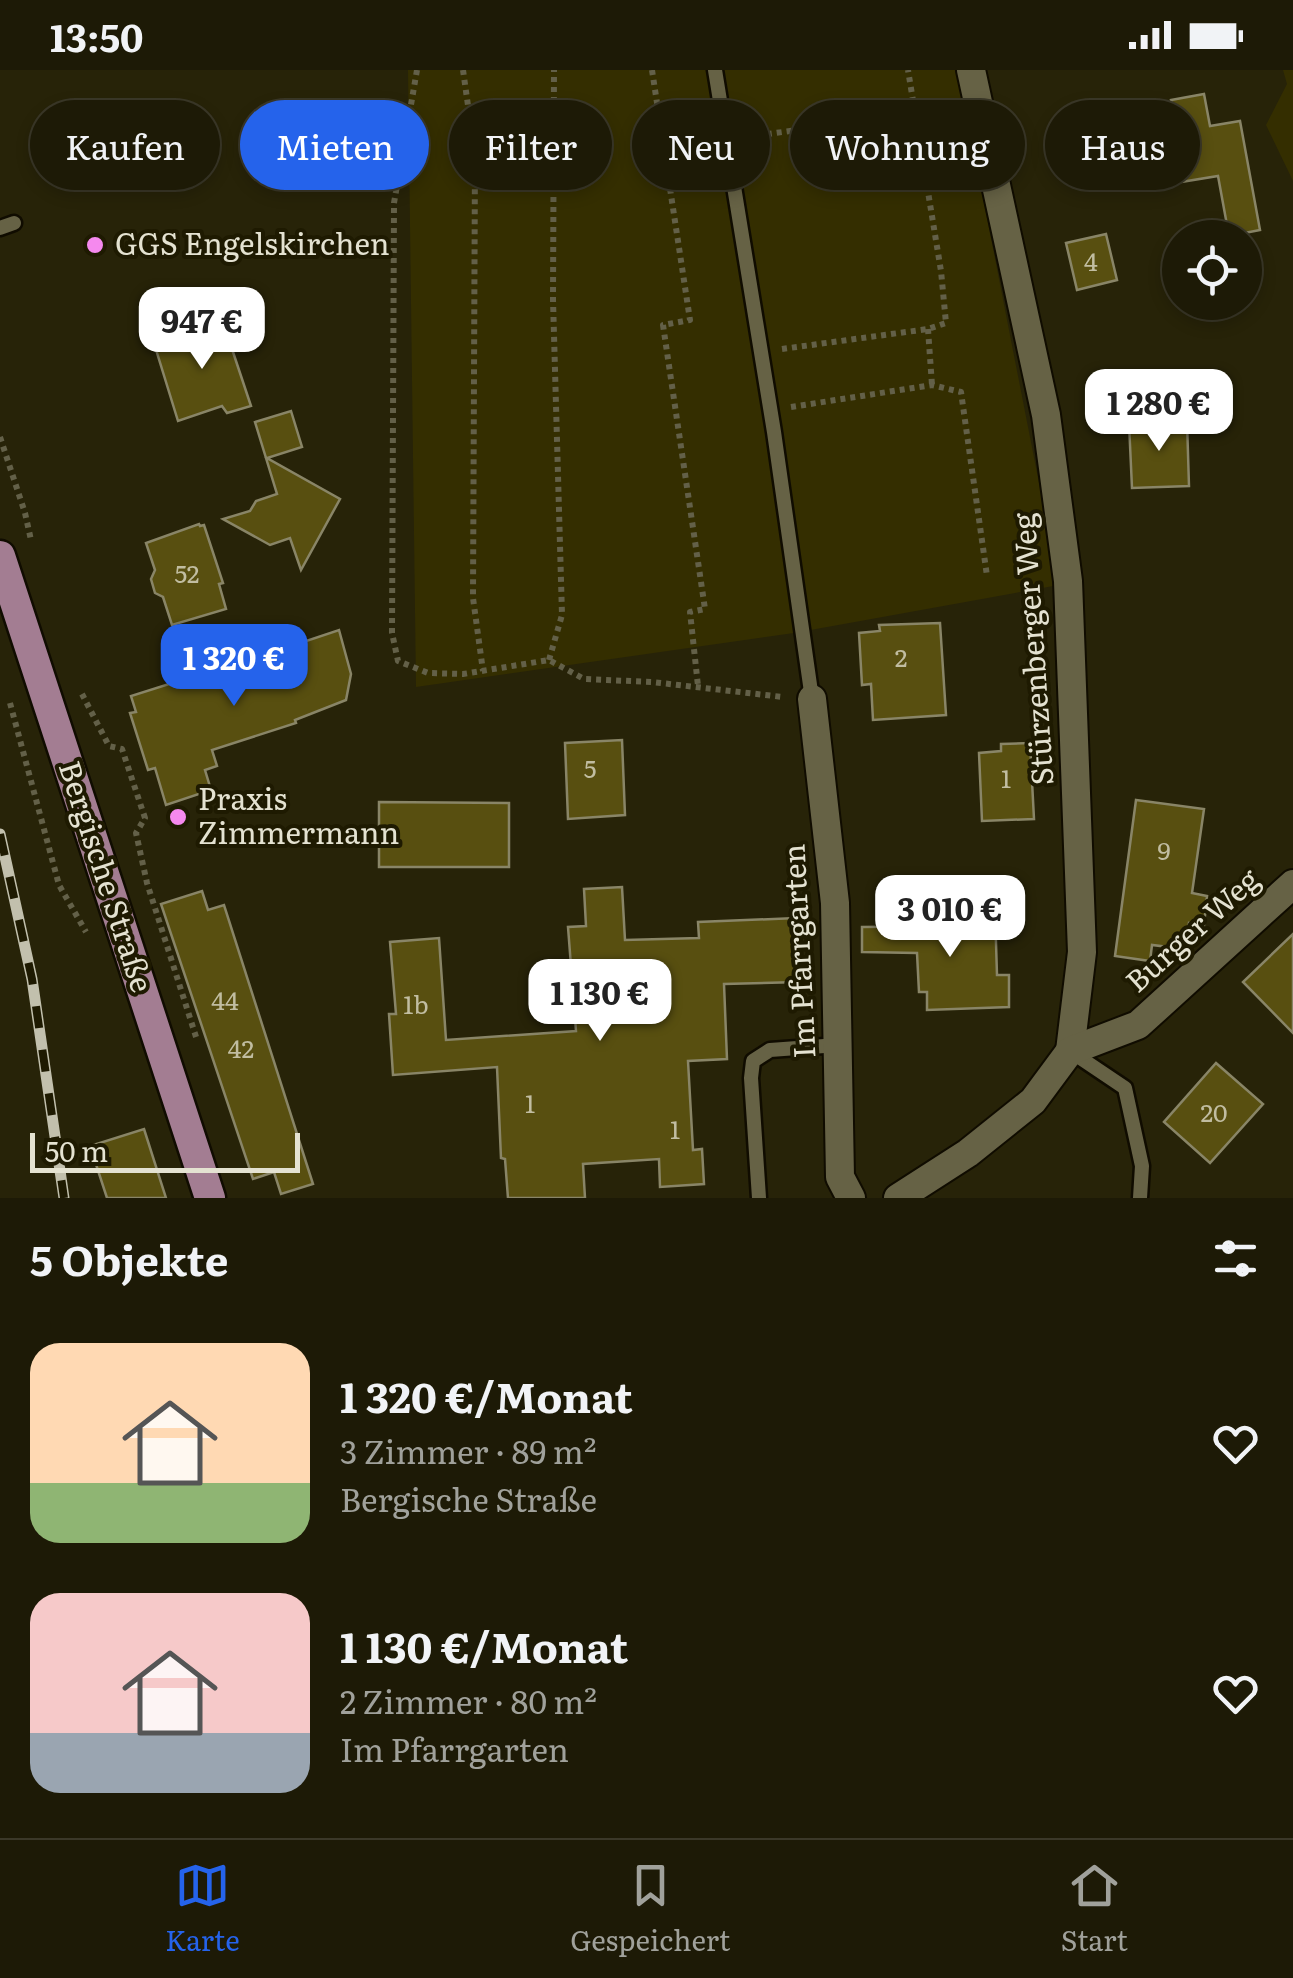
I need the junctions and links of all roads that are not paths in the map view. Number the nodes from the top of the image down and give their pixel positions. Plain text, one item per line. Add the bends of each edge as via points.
1 (715, 70) edge
2 (971, 70) edge
3 (0, 556) edge
4 (812, 699) joint
5 (1293, 884) edge
6 (838, 1045) junction
7 (1070, 1051) junction
8 (210, 1198) edge
9 (758, 1198) edge
10 (852, 1198) edge
11 (898, 1198) edge
12 (1140, 1198) edge

1 - 4 lane
2 - 7 street, Stürzenberger Weg via 1046,415 1068,581 1082,952
3 - 8 main road, Bergische Straße
4 - 6 street, Im Pfarrgarten via 835,903
5 - 7 street, Burger Weg via 1138,1025
6 - 9 lane via 770,1050 753,1061
6 - 10 street, Im Pfarrgarten via 840,1177
7 - 11 street via 1033,1100
7 - 12 lane via 1125,1088 1142,1166

